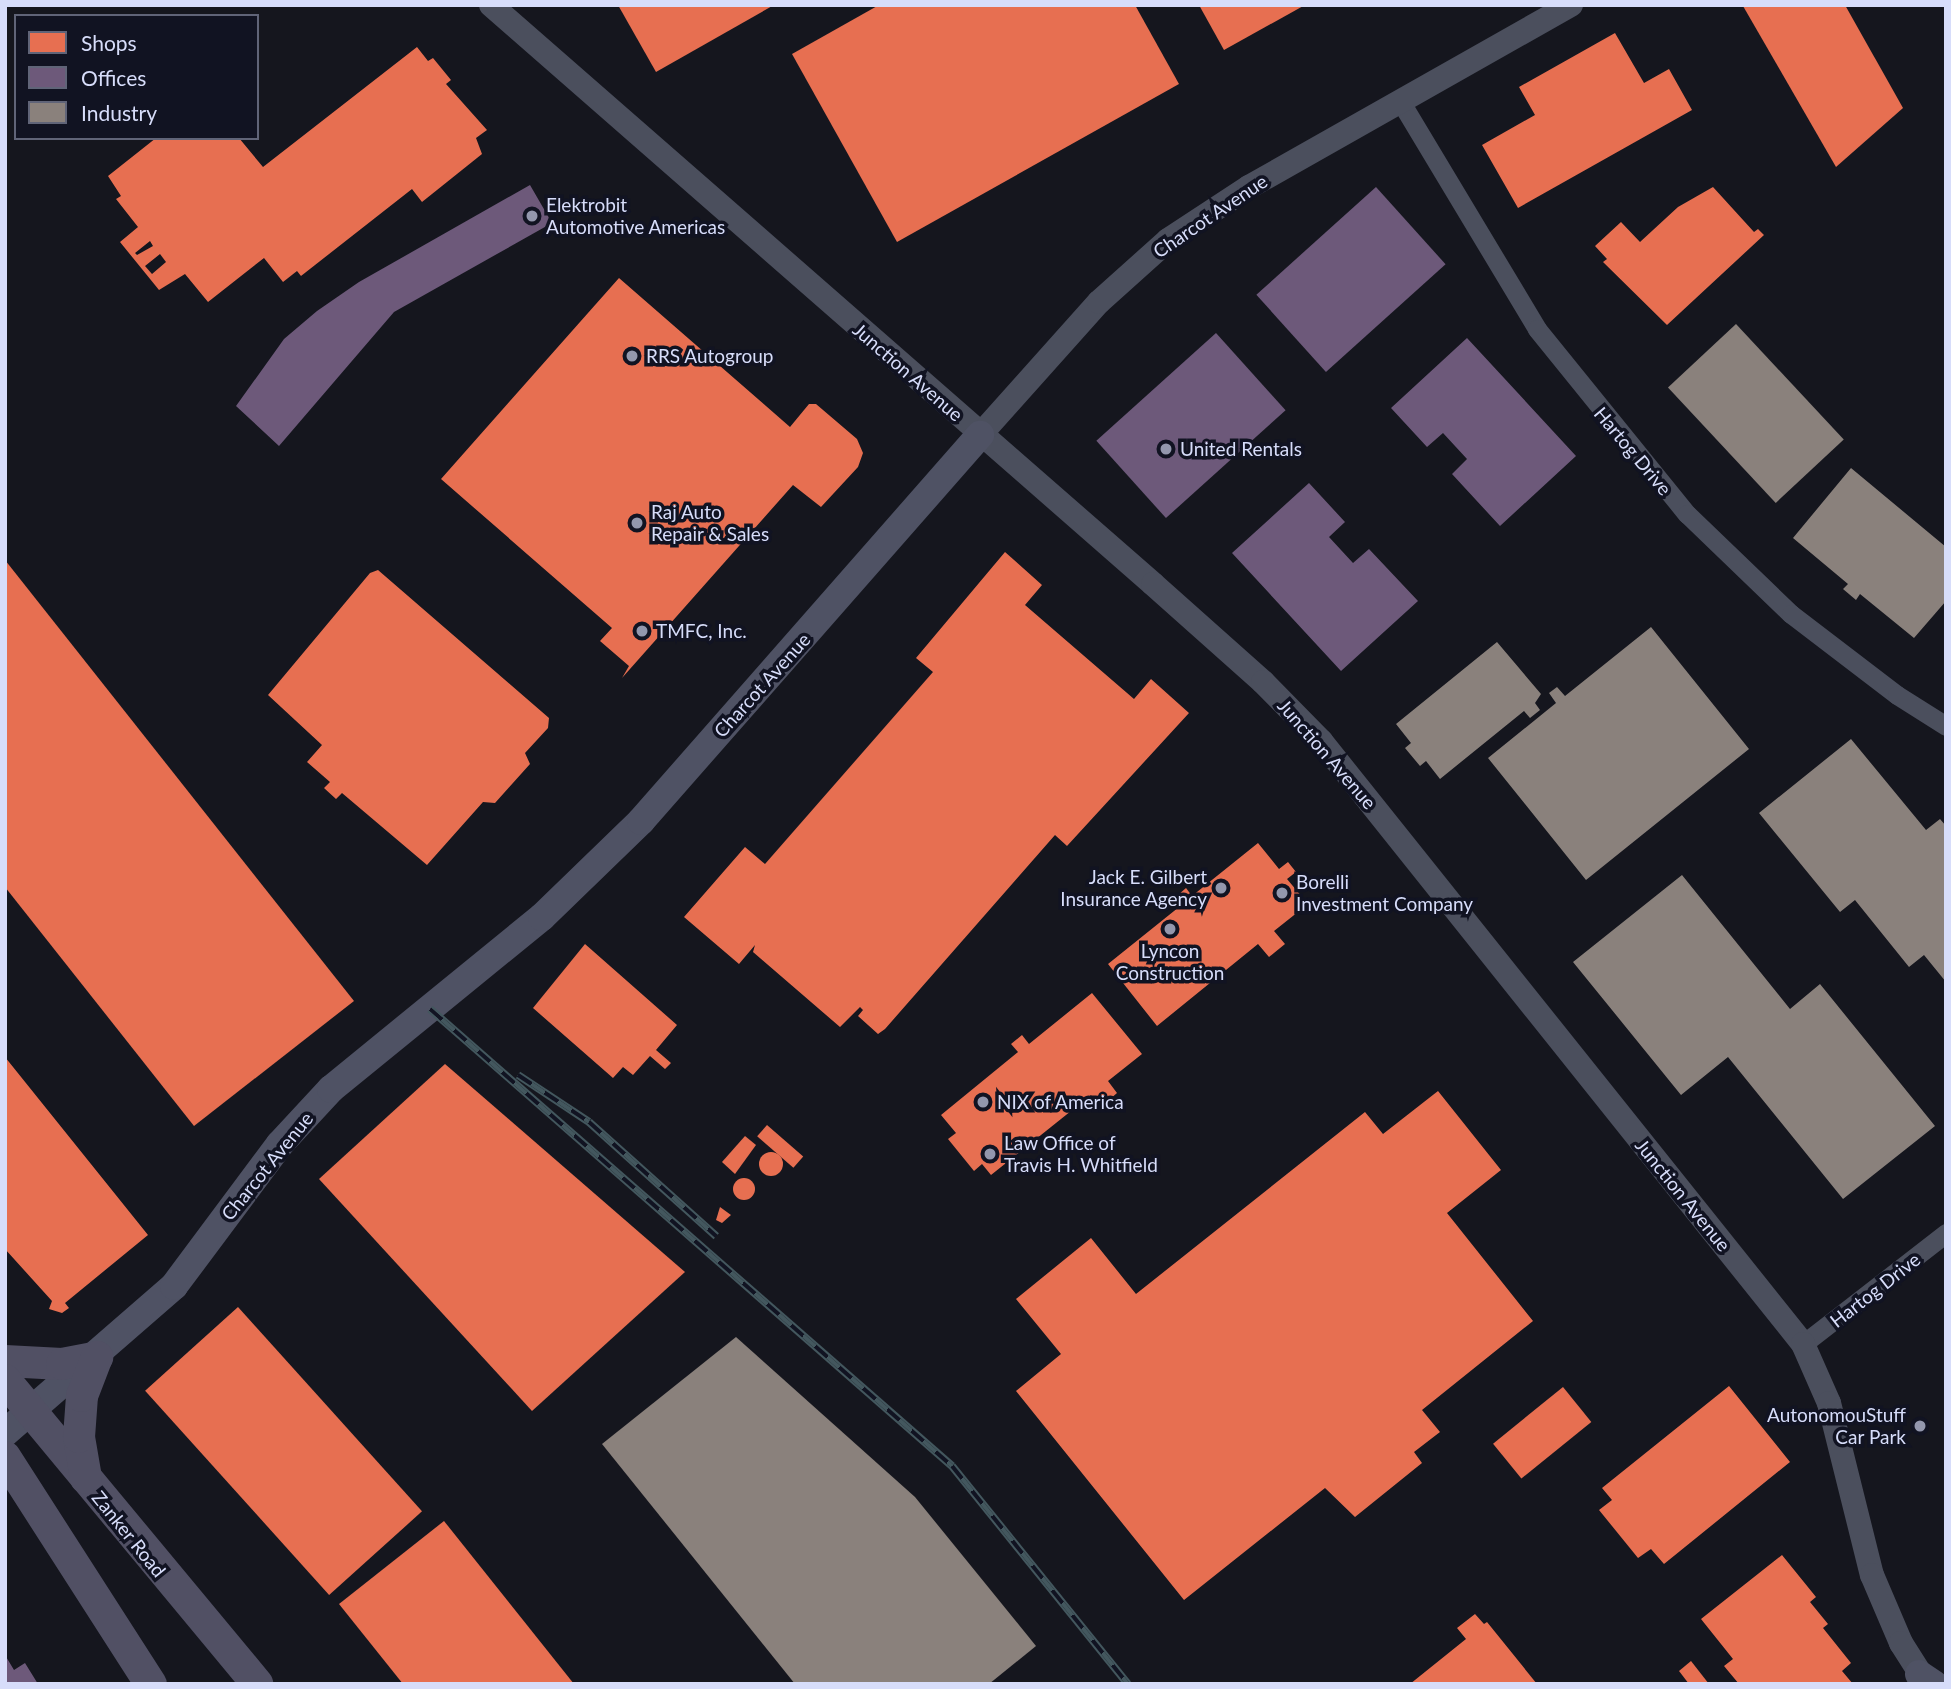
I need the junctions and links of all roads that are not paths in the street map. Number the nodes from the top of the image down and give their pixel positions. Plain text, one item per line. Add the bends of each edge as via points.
1 (491, 5) edge
2 (1571, 5) edge
3 (1402, 104) junction
4 (979, 435) junction
5 (1946, 726) edge
6 (1946, 1233) edge
7 (1803, 1344) junction
8 (97, 1357) junction
9 (5, 1361) edge
10 (5, 1380) edge
11 (31, 1413) junction
12 (5, 1433) edge
13 (5, 1457) edge
14 (86, 1481) junction
15 (5, 1496) edge
16 (37, 1502) junction
17 (1926, 1681) edge
18 (151, 1684) edge
19 (257, 1684) edge

1 - 4 street, Junction Avenue
2 - 3 street, Charcot Avenue
3 - 4 street, Charcot Avenue via 1249,187 1168,240 1099,302
3 - 5 street, Hartog Drive via 1537,329 1687,514 1791,614 1897,695
4 - 7 street, Junction Avenue via 1263,682 1321,741
4 - 8 main road, Charcot Avenue via 641,821 542,917 331,1089 280,1144 174,1286
6 - 7 street, Hartog Drive
7 - 17 street, Junction Avenue via 1829,1403 1872,1575
8 - 9 main road via 62,1364
8 - 11 main road, Charcot Avenue
8 - 14 main road via 82,1396 79,1437
10 - 11 main road, Zanker Road
11 - 12 main road, Charcot Avenue
11 - 14 main road, Zanker Road
13 - 16 main road
14 - 19 main road, Zanker Road
15 - 16 main road
16 - 18 main road

